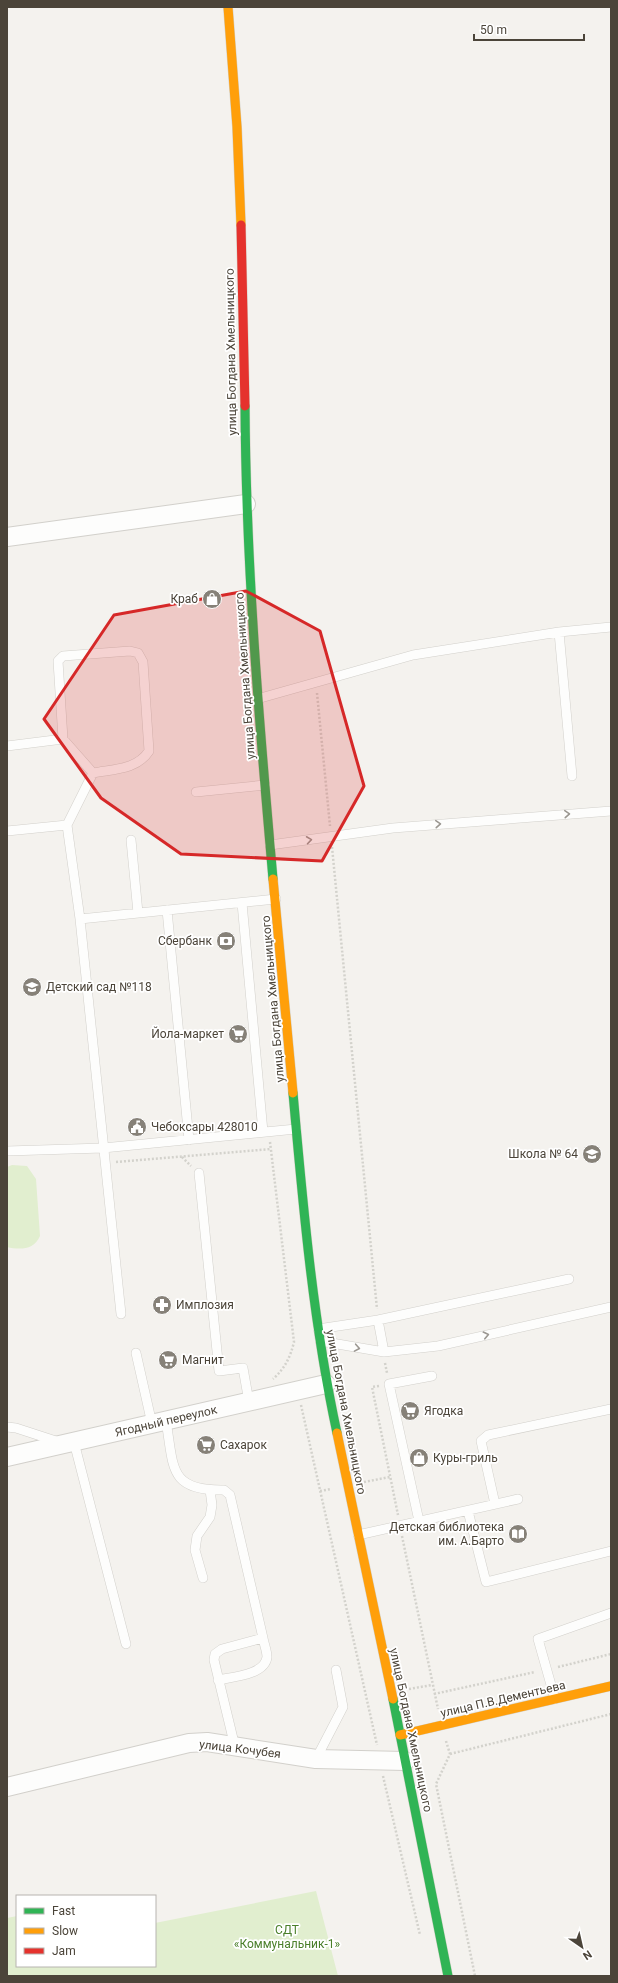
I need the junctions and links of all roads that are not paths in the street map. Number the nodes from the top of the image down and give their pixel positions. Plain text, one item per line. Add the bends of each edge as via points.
1 (228, 7) edge
2 (246, 504) junction
3 (7, 537) edge
4 (611, 627) edge
5 (559, 632) junction
6 (257, 699) junction
7 (63, 739) junction
8 (7, 746) edge
9 (93, 773) junction
10 (572, 776) dead end
11 (265, 785) junction
12 (196, 792) dead end
13 (611, 811) edge
14 (68, 825) junction
15 (7, 831) edge
16 (131, 840) dead end
17 (270, 845) junction
18 (276, 899) junction
19 (242, 903) junction
20 (167, 910) junction
21 (138, 913) junction
22 (80, 919) junction
23 (296, 1129) junction
24 (266, 1132) junction
25 (189, 1140) junction
26 (103, 1148) junction
27 (7, 1151) edge
28 (199, 1173) road end
29 (569, 1279) dead end
30 (611, 1307) edge
31 (121, 1314) dead end
32 (378, 1320) junction
33 (318, 1329) junction
34 (319, 1341) junction
35 (384, 1352) junction
36 (136, 1353) dead end
37 (432, 1376) dead end
38 (326, 1384) junction
39 (249, 1402) junction
40 (611, 1409) edge
41 (159, 1422) junction
42 (7, 1427) edge
43 (69, 1443) junction
44 (7, 1457) edge
45 (210, 1490) junction
46 (518, 1499) dead end
47 (495, 1504) junction
48 (468, 1511) junction
49 (419, 1521) junction
50 (358, 1535) junction
51 (611, 1552) edge
52 (203, 1578) dead end
53 (611, 1613) edge
54 (263, 1638) junction
55 (126, 1644) dead end
56 (336, 1670) dead end
57 (218, 1680) junction
58 (611, 1686) edge
59 (555, 1699) junction
60 (400, 1735) junction
61 (235, 1746) junction
62 (316, 1759) junction
63 (405, 1761) junction
64 (7, 1787) edge
65 (448, 1976) edge

1 - 2 main road, улица Богдана Хмельницкого via 245,337
2 - 3 street
2 - 6 main road, улица Богдана Хмельницкого
4 - 5 lane
5 - 6 lane via 413,655
5 - 10 lane
6 - 11 main road, улица Богдана Хмельницкого
7 - 8 lane
7 - 9 lane
7 - 9 lane via 58,661 63,656 130,650 138,654 143,662 149,751 143,761 133,766
9 - 14 lane
11 - 12 lane
11 - 17 main road, улица Богдана Хмельницкого
17 -> 13 lane via 393,828
14 - 15 lane
14 - 22 lane
16 - 21 lane
17 - 18 main road, улица Богдана Хмельницкого
18 - 19 lane
18 - 23 main road, улица Богдана Хмельницкого
19 - 20 lane
19 - 24 lane
20 - 21 lane
20 - 25 lane
21 - 22 lane
22 - 26 lane
23 - 24 lane
23 - 33 main road, улица Богдана Хмельницкого
24 - 25 lane
25 - 26 lane
26 - 27 lane
26 - 31 lane
28 - 39 lane via 219,1371 244,1368
29 - 32 lane
35 -> 30 lane via 438,1346
32 - 33 lane
32 - 35 lane
33 - 34 main road, улица Богдана Хмельницкого
34 -> 35 lane
34 - 38 main road, улица Богдана Хмельницкого
36 - 41 lane
37 - 49 lane via 389,1384
38 - 39 street, Ягодный переулок
38 - 50 main road, улица Богдана Хмельницкого
39 - 41 street, Ягодный переулок
40 - 47 lane via 488,1435 481,1441
41 - 43 street, Ягодный переулок
41 - 45 lane via 180,1480 190,1486
42 - 43 lane
43 - 44 street, Ягодный переулок
43 - 55 lane
45 - 52 lane via 210,1517 197,1536 196,1550
45 - 54 lane via 224,1490 230,1495
46 - 47 lane
47 - 48 lane
48 - 49 lane
48 - 51 lane via 486,1582
49 - 50 lane
50 - 60 main road, улица Богдана Хмельницкого
53 - 59 lane via 538,1639
54 - 57 lane via 267,1656 264,1665 257,1670
54 - 57 lane via 215,1654
56 - 62 lane via 343,1706
57 - 61 lane
58 - 59 main road, улица П.В.Дементьева
59 - 60 main road, улица П.В.Дементьева
60 - 63 main road, улица Богдана Хмельницкого
61 - 62 street, улица Кочубея
61 - 64 street, улица Кочубея via 207,1742 189,1743
62 - 63 street, улица Кочубея
63 - 65 main road, улица Богдана Хмельницкого

